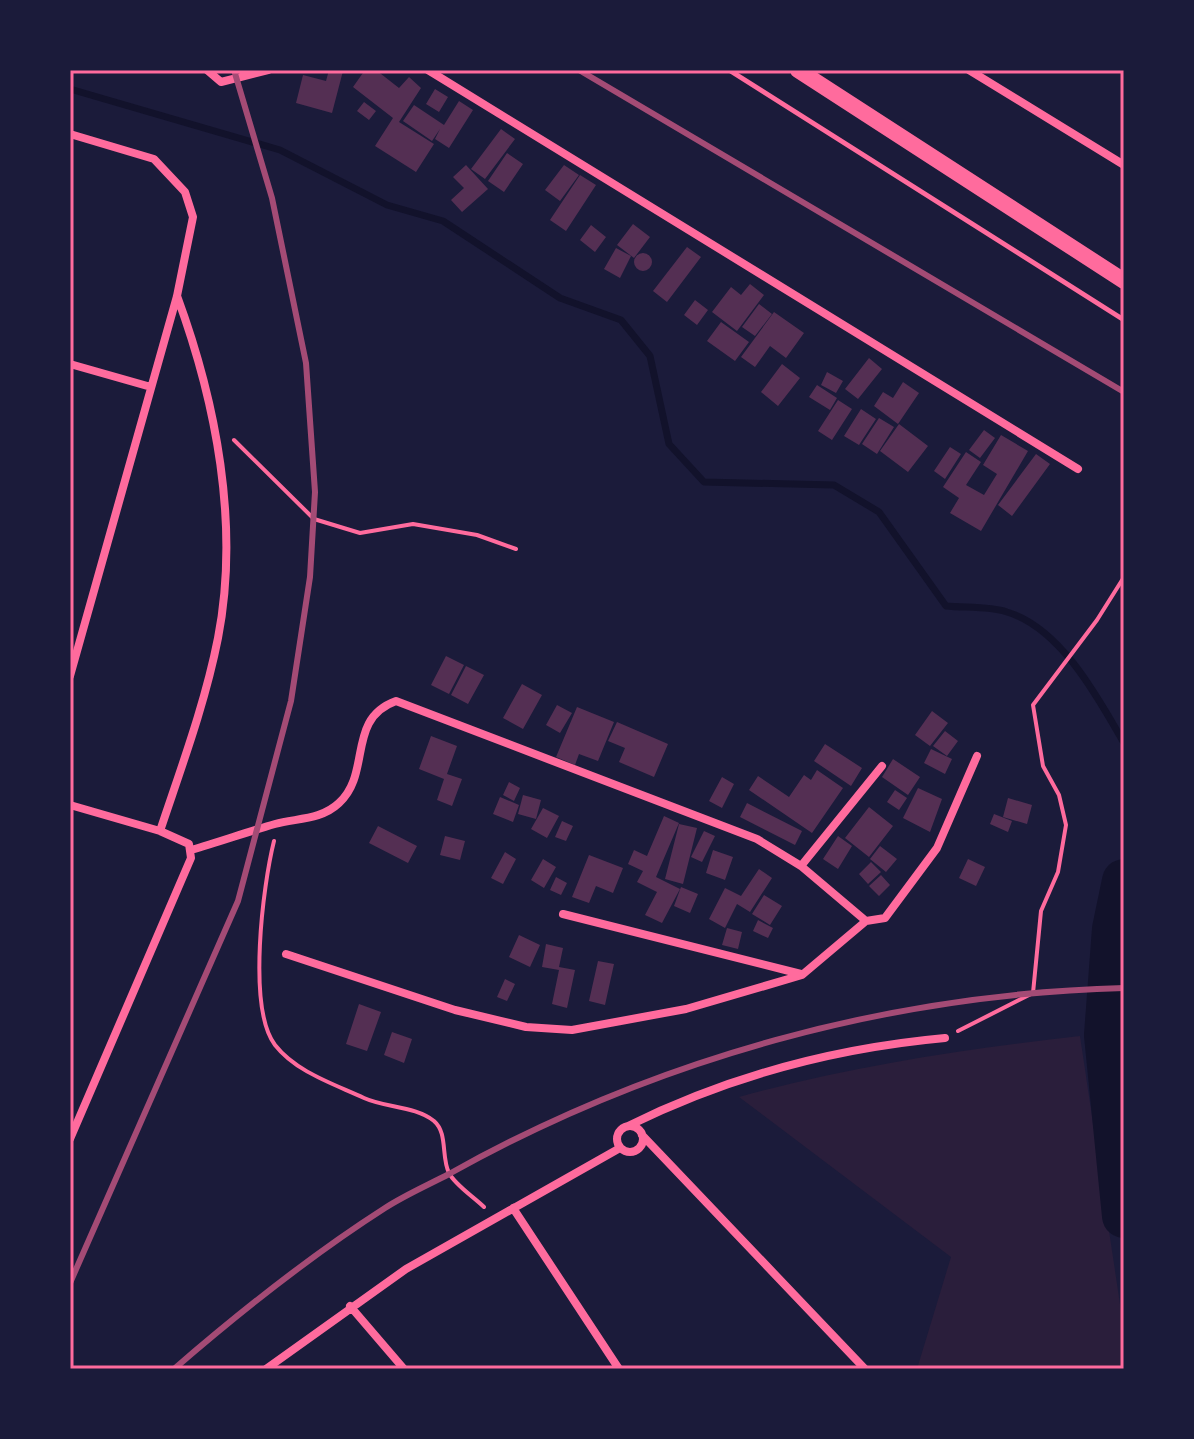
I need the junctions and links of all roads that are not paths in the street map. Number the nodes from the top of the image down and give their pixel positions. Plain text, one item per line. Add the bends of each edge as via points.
1 (207, 70) edge
2 (268, 70) edge
3 (428, 70) edge
4 (729, 70) edge
5 (798, 70) edge
6 (969, 70) edge
7 (70, 134) edge
8 (1124, 165) edge
9 (1124, 281) edge
10 (177, 296) junction
11 (1124, 320) edge
12 (70, 364) edge
13 (151, 387) junction
14 (1078, 469) dead end
15 (70, 676) edge
16 (977, 756) dead end
17 (882, 766) dead end
18 (70, 805) edge
19 (160, 831) junction
20 (191, 850) junction
21 (801, 866) junction
22 (563, 914) dead end
23 (866, 921) junction
24 (286, 954) dead end
25 (802, 975) junction
26 (945, 1038) road end
27 (628, 1126) junction
28 (642, 1135) junction
29 (70, 1139) edge
30 (620, 1148) junction
31 (513, 1208) junction
32 (350, 1306) junction
33 (266, 1369) edge
34 (404, 1369) edge
35 (619, 1369) edge
36 (865, 1369) edge

1 - 2 street via 221,82
3 - 14 street
4 - 11 lane
5 - 9 main road
6 - 8 street
7 - 10 street via 154,159 185,192 193,217
10 - 13 street
10 - 19 street via 196,348 212,419 224,500 225,572 204,695
12 - 13 street
13 - 15 street
16 - 23 street via 937,848 885,918
17 - 21 street
18 - 19 street
19 - 20 street via 183,838
20 - 21 street via 317,816 336,806 351,792 368,722 380,707 396,701 757,839
20 - 29 street
21 - 23 street
22 - 25 street
23 - 25 street
24 - 25 street via 455,1010 526,1027 572,1030 686,1009
26 - 27 street via 866,1048 730,1083
27 - 28 street
27 - 30 street via 617,1137
28 - 30 street via 636,1150
28 - 36 street
30 - 31 street
31 - 32 street
31 - 35 street
32 - 33 street
32 - 34 street

